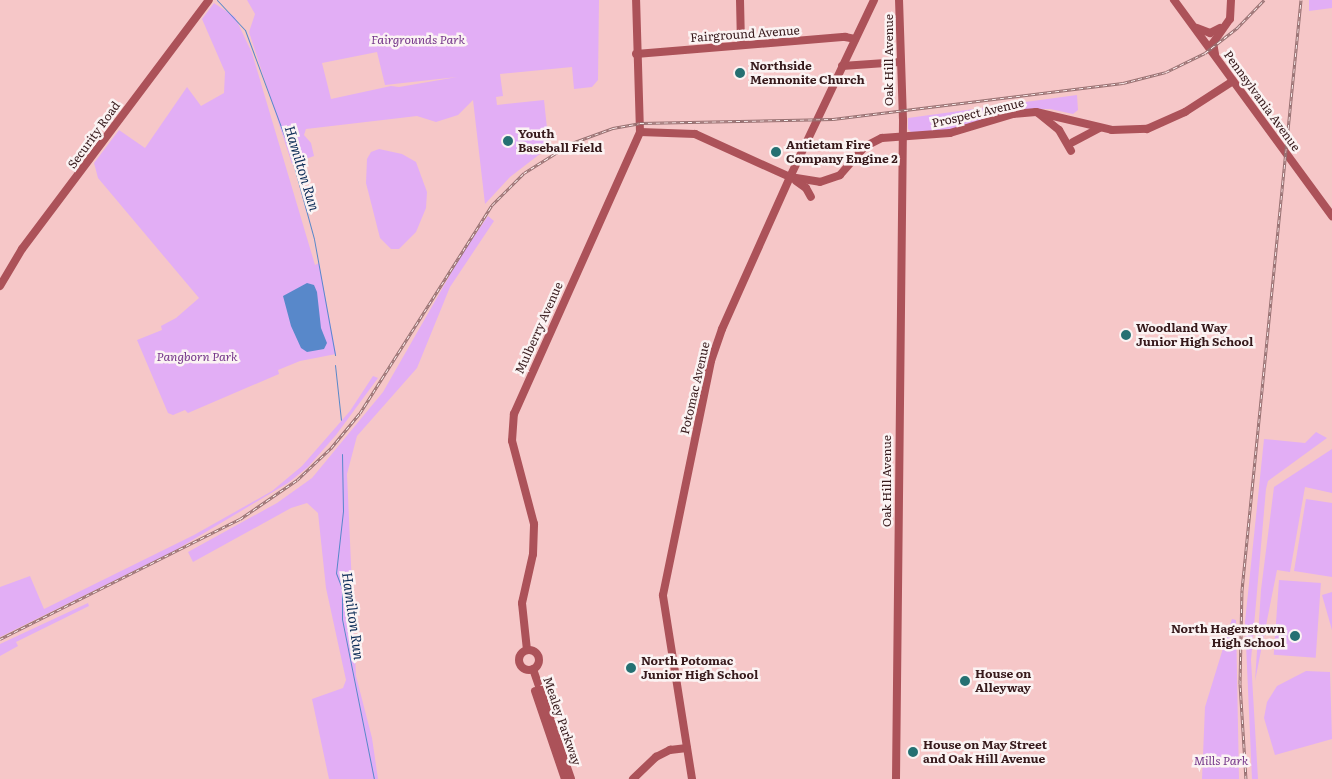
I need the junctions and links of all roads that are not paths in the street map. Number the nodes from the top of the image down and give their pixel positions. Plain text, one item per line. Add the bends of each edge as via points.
1 (209, 0) edge
2 (636, 0) edge
3 (740, 0) edge
4 (874, 0) edge
5 (1174, 0) edge
6 (1231, 0) edge
7 (901, 2) edge
8 (1228, 22) junction
9 (1191, 23) junction
10 (855, 39) junction
11 (741, 45) junction
12 (636, 54) junction
13 (1217, 58) junction
14 (900, 62) junction
15 (842, 66) junction
16 (1233, 81) junction
17 (1036, 112) junction
18 (1099, 128) junction
19 (640, 132) junction
20 (901, 137) junction
21 (1073, 142) dead end
22 (1070, 151) dead end
23 (790, 177) junction
24 (811, 197) dead end
25 (1332, 216) edge
26 (0, 286) edge
27 (527, 650) junction
28 (531, 670) junction
29 (687, 748) junction
30 (565, 779) edge
31 (571, 779) edge
32 (633, 779) edge
33 (692, 779) edge
34 (896, 779) edge

1 - 26 street, Security Road via 26,244
2 - 12 street
3 - 11 street
4 - 10 street, Potomac Avenue
5 - 9 street, Pennsylvania Avenue
6 - 8 street
7 - 14 street, Oak Hill Avenue
8 - 9 street via 1210,33 1201,32
8 - 13 street via 1214,39
9 - 13 street, Pennsylvania Avenue
10 - 11 street, Fairground Avenue via 845,37
10 - 15 street, Potomac Avenue
11 - 12 street, Fairground Avenue
12 - 19 street
13 - 16 street, Pennsylvania Avenue
14 - 15 street
14 - 20 street, Oak Hill Avenue
15 - 23 street, Potomac Avenue
16 - 18 street, Prospect Avenue via 1201,104 1160,124 1135,130
16 - 25 street, Pennsylvania Avenue
17 - 18 street, Prospect Avenue
17 - 20 street, Prospect Avenue via 1013,114 950,133
17 - 22 street via 1059,130
18 - 21 street
19 - 23 street via 695,134
19 - 27 street, Mulberry Avenue via 514,414 512,442 532,510 534,542 522,603
20 - 23 street, Prospect Avenue via 869,143 845,171 828,181 811,182
20 - 34 street, Oak Hill Avenue
23 - 24 street via 806,188
23 - 29 street, Potomac Avenue via 716,344 665,581 663,601
27 - 28 street via 520,654 519,662
27 - 28 street via 534,651 539,657 538,664
28 - 30 street, Mealey Parkway
28 - 31 street, Mealey Parkway
29 - 32 street via 670,750 656,757
29 - 33 street, Potomac Avenue

